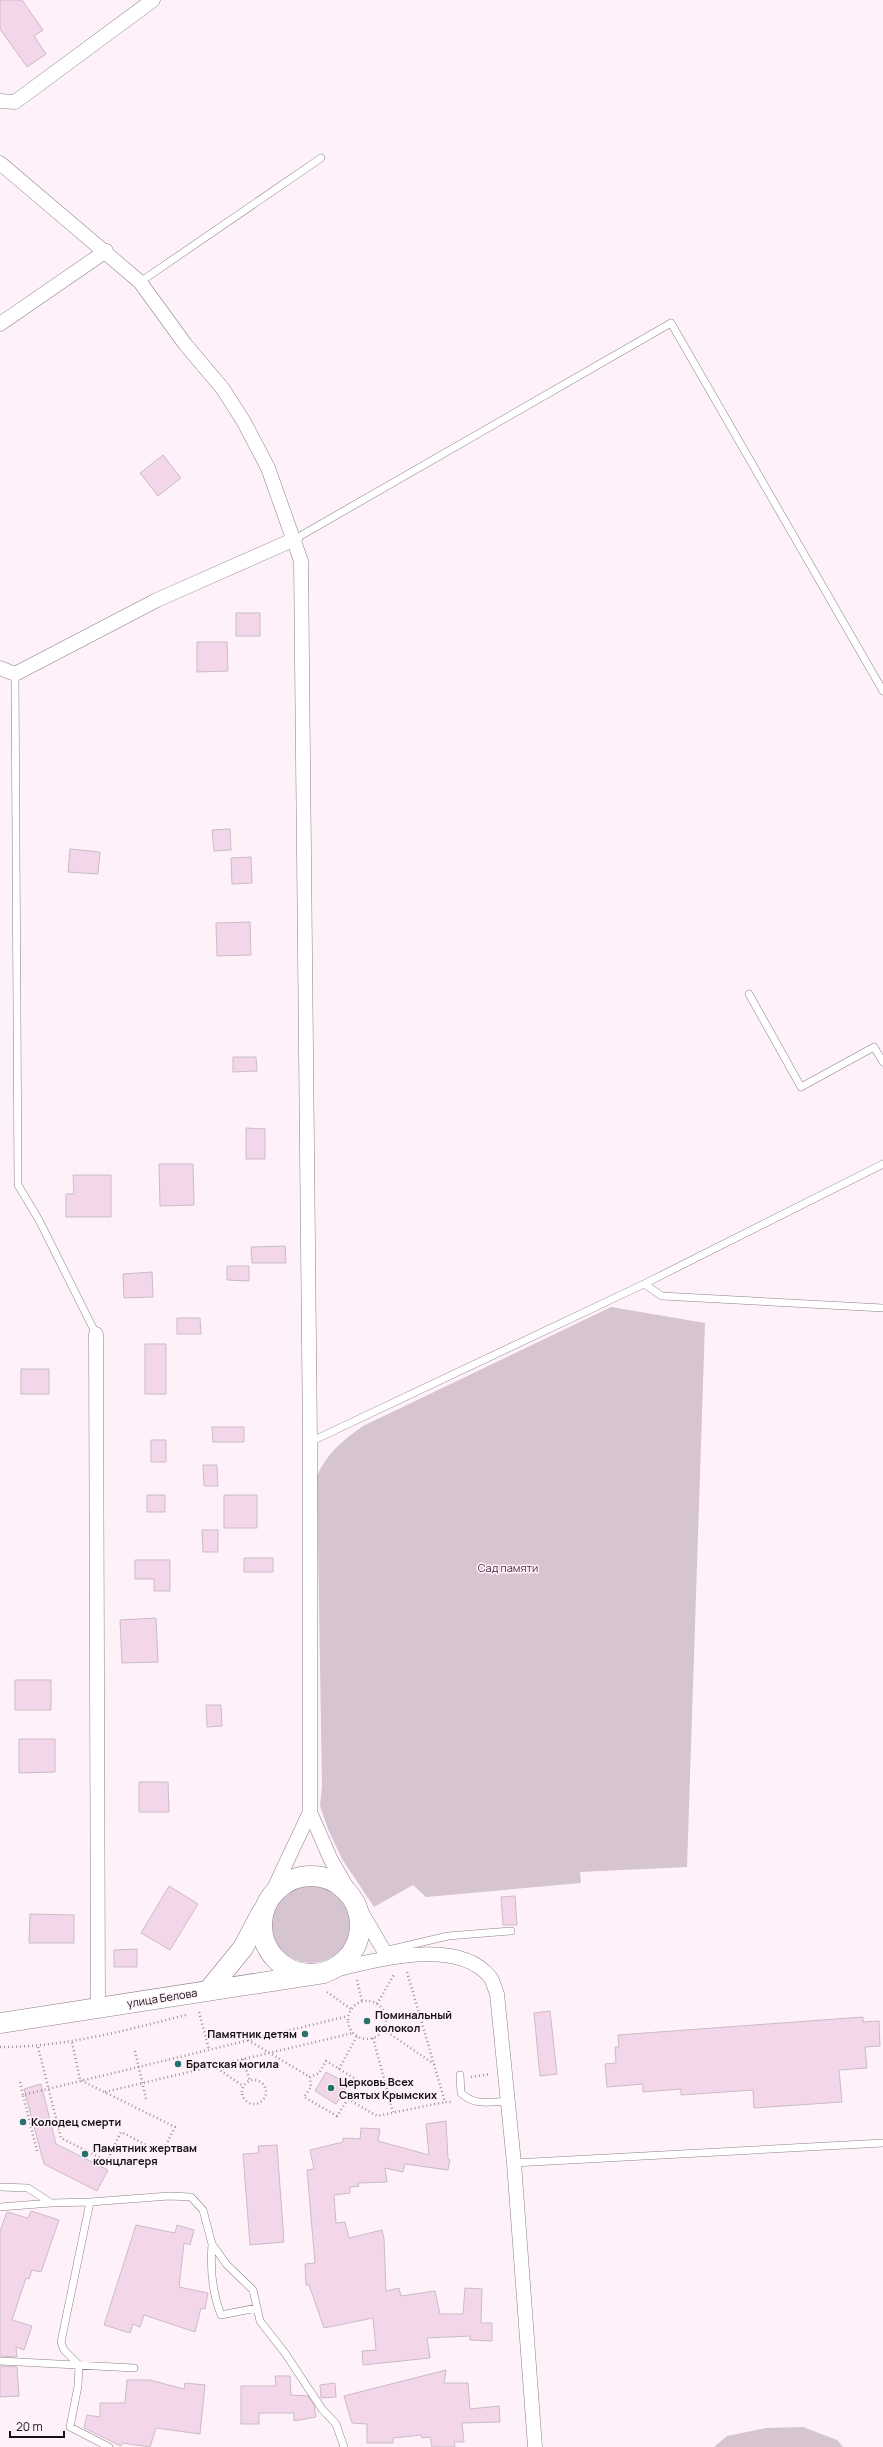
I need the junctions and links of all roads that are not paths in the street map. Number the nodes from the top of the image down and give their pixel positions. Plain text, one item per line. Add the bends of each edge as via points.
1 (153, 0) edge
2 (0, 101) edge
3 (321, 158) dead end
4 (0, 163) edge
5 (106, 251) junction
6 (140, 282) junction
7 (0, 324) edge
8 (295, 539) junction
9 (0, 668) edge
10 (15, 674) junction
11 (883, 691) edge
12 (749, 994) dead end
13 (883, 1062) edge
14 (883, 1164) edge
15 (644, 1284) junction
16 (883, 1308) edge
17 (96, 1334) joint
18 (310, 1442) junction
19 (310, 1812) junction
20 (351, 1895) junction
21 (270, 1897) junction
22 (511, 1932) dead end
23 (386, 1954) junction
24 (322, 1980) junction
25 (207, 2000) junction
26 (98, 2008) junction
27 (0, 2023) edge
28 (460, 2076) road end
29 (508, 2101) junction
30 (883, 2143) edge
31 (514, 2163) junction
32 (0, 2187) edge
33 (90, 2202) junction
34 (51, 2203) junction
35 (0, 2207) edge
36 (212, 2244) junction
37 (257, 2308) junction
38 (0, 2361) edge
39 (79, 2365) junction
40 (134, 2368) dead end
41 (109, 2447) edge
42 (344, 2447) edge
43 (535, 2447) edge

1 - 2 street via 15,102
3 - 6 lane
4 - 5 street
5 - 6 street
5 - 7 street
6 - 8 street via 185,344 223,389 244,422 268,468
8 - 10 street via 157,600
8 - 11 lane via 671,324
8 - 18 street via 301,561
9 - 10 street
10 - 17 lane via 18,1185 39,1220
12 - 13 lane via 800,1087 874,1047
14 - 15 lane
15 - 16 lane via 662,1296
15 - 18 lane
17 - 26 street
18 - 19 street
19 - 20 street via 331,1860
19 - 21 street
20 - 21 main road via 333,1880 310,1875 288,1881
20 - 23 street
20 - 24 main road via 361,1918 358,1942 345,1961
21 - 24 main road via 265,1908 262,1931 271,1953 279,1962 300,1973
21 - 25 main road via 243,1948
22 - 23 lane via 448,1936
23 - 24 street
23 - 29 street via 445,1955 471,1962 490,1977 497,1994
24 - 25 main road, улица Белова
25 - 26 main road, улица Белова
26 - 27 main road, улица Белова
28 - 29 lane via 461,2093 468,2101
29 - 31 street
30 - 31 lane
31 - 43 street
32 - 34 lane via 28,2188
33 - 34 lane
33 - 36 lane via 169,2196 191,2197 203,2210
33 - 39 lane via 74,2284 60,2337 64,2350
34 - 35 lane
36 - 37 lane via 227,2265 253,2290
36 - 37 lane via 214,2299 221,2315
37 - 42 lane via 260,2321 285,2353 322,2409 336,2424
38 - 39 lane
39 - 40 lane
39 - 41 lane via 78,2386 70,2427

